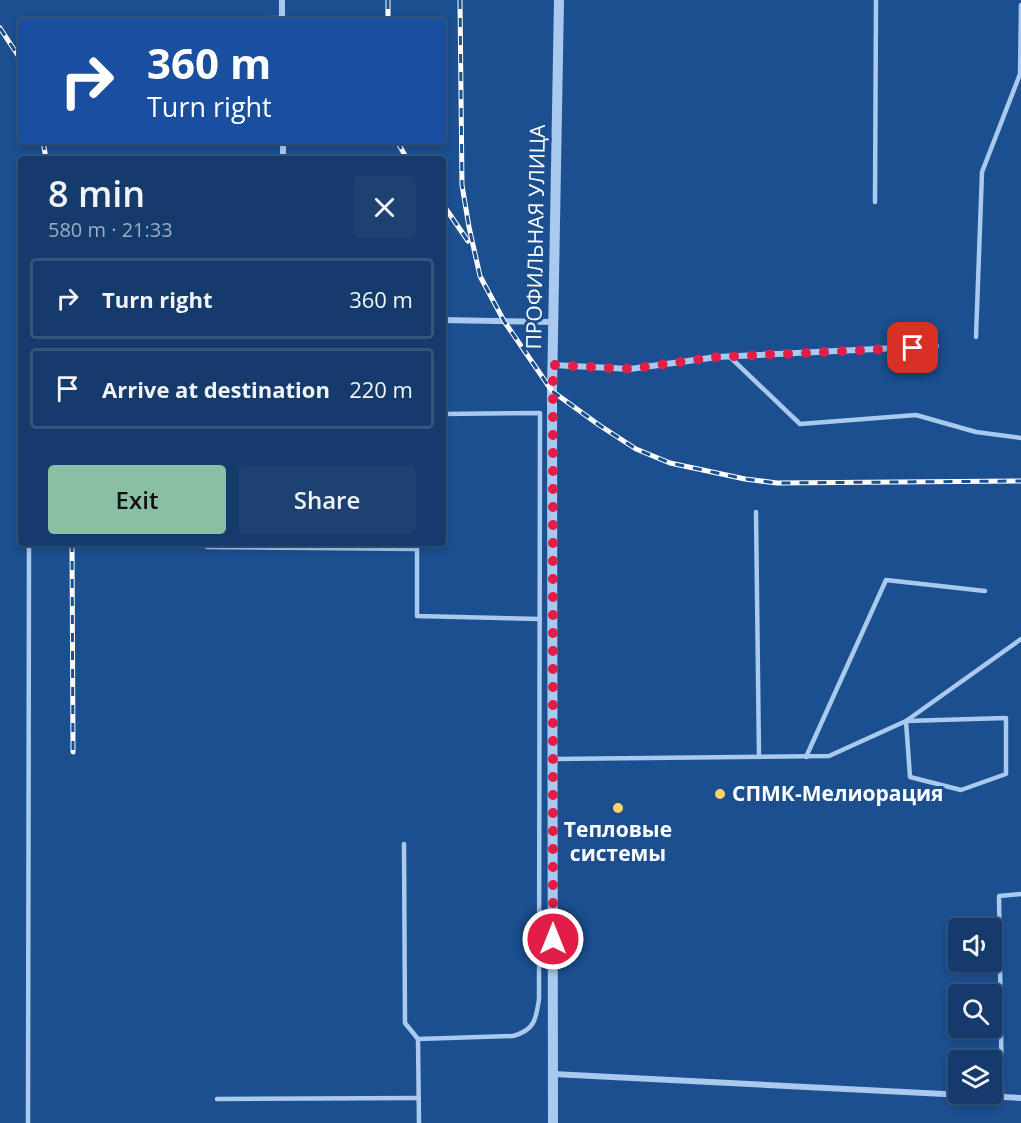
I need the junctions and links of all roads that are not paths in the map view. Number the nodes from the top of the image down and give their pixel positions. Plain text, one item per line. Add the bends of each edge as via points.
1 (282, 0) edge
2 (559, 0) edge
3 (876, 0) edge
4 (1021, 5) edge
5 (282, 18) edge
6 (875, 202) dead end
7 (446, 320) edge
8 (554, 322) junction
9 (976, 337) dead end
10 (936, 346) dead end
11 (730, 357) junction
12 (553, 365) junction
13 (446, 414) edge
14 (1021, 438) edge
15 (756, 512) dead end
16 (29, 546) edge
17 (207, 547) dead end
18 (985, 591) dead end
19 (540, 619) junction
20 (1021, 639) edge
21 (906, 721) junction
22 (759, 757) junction
23 (806, 757) junction
24 (553, 759) junction
25 (404, 844) dead end
26 (1021, 894) edge
27 (418, 1039) junction
28 (1001, 1050) edge
29 (553, 1074) junction
30 (948, 1094) edge
31 (1002, 1097) edge
32 (418, 1098) junction
33 (1021, 1098) edge
34 (217, 1099) dead end
35 (28, 1123) edge
36 (419, 1123) edge
37 (552, 1123) edge

1 - 5 street
2 - 8 street, ПРОФИЛЬНАЯ УЛИЦА
3 - 6 lane
4 - 9 lane via 1020,74 982,172
7 - 8 street
8 - 12 street, ПРОФИЛЬНАЯ УЛИЦА
10 - 11 street
11 - 12 street via 630,369
11 - 14 lane via 800,424 916,415 976,432
12 - 24 street, ПРОФИЛЬНАЯ УЛИЦА
13 - 19 lane via 540,413
15 - 22 lane
16 - 35 lane
17 - 19 lane via 417,549 417,616
18 - 23 lane via 886,580
19 - 27 lane via 537,1016 531,1027 513,1036
20 - 21 lane
21 - 21 lane via 1006,718 1006,774 961,790 910,777
21 - 23 lane via 830,756
22 - 23 lane
22 - 24 lane
24 - 29 street, ПРОФИЛЬНАЯ УЛИЦА
25 - 27 lane via 405,1023
26 - 28 lane via 999,896
27 - 32 lane
29 - 30 street
29 - 37 street, ПРОФИЛЬНАЯ УЛИЦА
31 - 33 street
32 - 34 lane
32 - 36 lane

